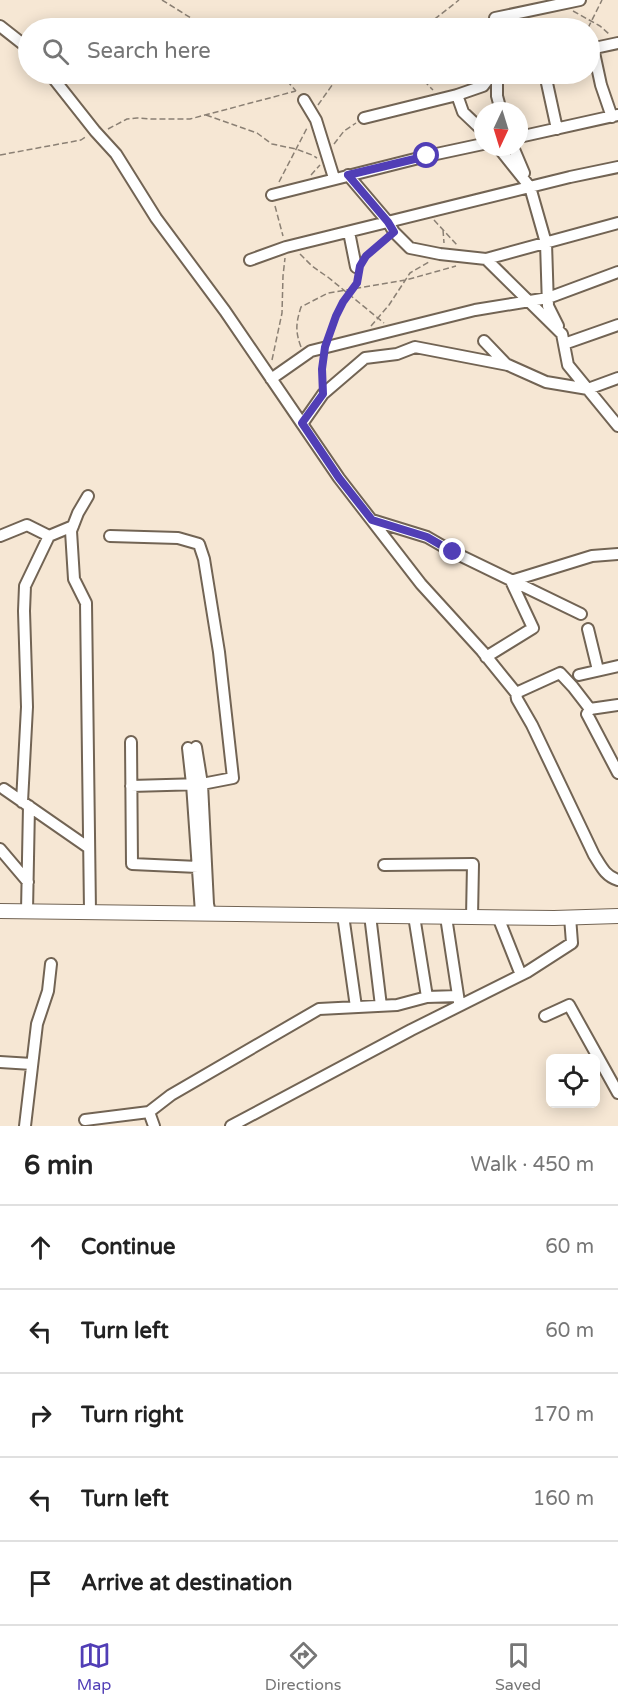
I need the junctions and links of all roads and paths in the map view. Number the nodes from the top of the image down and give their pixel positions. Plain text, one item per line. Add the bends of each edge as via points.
1 (162, 0) edge
2 (459, 0) edge
3 (580, 0) edge
4 (602, 0) edge
5 (561, 4) junction
6 (191, 18) edge
7 (436, 18) edge
8 (495, 18) dead end
9 (587, 18) edge
10 (593, 18) edge
11 (0, 26) edge
12 (600, 26) edge
13 (18, 40) edge
14 (618, 44) edge
15 (600, 47) edge
16 (600, 81) edge
17 (58, 84) edge
18 (290, 84) edge
19 (333, 84) edge
20 (427, 84) edge
21 (485, 84) edge
22 (495, 84) edge
23 (547, 84) edge
24 (457, 95) junction
25 (442, 99) junction
26 (304, 100) dead end
27 (499, 102) edge
28 (204, 114) junction
29 (312, 114) junction
30 (615, 116) edge
31 (364, 118) dead end
32 (474, 122) edge
33 (557, 129) junction
34 (96, 132) junction
35 (528, 135) edge
36 (474, 146) edge
37 (296, 149) junction
38 (0, 155) edge
39 (505, 156) edge
40 (517, 156) edge
41 (331, 167) junction
42 (618, 167) edge
43 (348, 175) junction
44 (334, 178) junction
45 (530, 187) junction
46 (272, 195) junction
47 (427, 213) junction
48 (388, 222) junction
49 (618, 223) edge
50 (443, 229) junction
51 (349, 232) junction
52 (394, 232) junction
53 (546, 243) junction
54 (289, 246) junction
55 (440, 254) junction
56 (469, 257) junction
57 (486, 259) junction
58 (250, 260) dead end
59 (359, 268) junction
60 (618, 272) edge
61 (406, 280) junction
62 (354, 288) junction
63 (344, 290) junction
64 (349, 294) junction
65 (548, 298) junction
66 (529, 301) junction
67 (377, 317) junction
68 (618, 325) edge
69 (394, 331) junction
70 (360, 339) junction
71 (563, 339) junction
72 (484, 341) dead end
73 (325, 347) junction
74 (304, 356) junction
75 (508, 365) junction
76 (264, 369) junction
77 (618, 378) edge
78 (271, 379) junction
79 (588, 389) junction
80 (323, 394) junction
81 (302, 423) junction
82 (618, 426) edge
83 (88, 496) dead end
84 (372, 520) junction
85 (73, 526) junction
86 (0, 536) edge
87 (49, 536) junction
88 (110, 536) dead end
89 (618, 554) edge
90 (511, 581) junction
91 (581, 614) dead end
92 (588, 629) dead end
93 (486, 657) junction
94 (618, 666) edge
95 (598, 670) junction
96 (579, 675) dead end
97 (516, 693) junction
98 (618, 705) edge
99 (590, 709) junction
100 (131, 742) dead end
101 (192, 747) dead end
102 (618, 773) edge
103 (197, 784) junction
104 (131, 786) junction
105 (4, 789) dead end
106 (26, 804) junction
107 (89, 848) junction
108 (0, 849) edge
109 (384, 865) dead end
110 (198, 867) junction
111 (618, 880) edge
112 (28, 882) junction
113 (0, 911) edge
114 (27, 911) junction
115 (90, 911) junction
116 (205, 913) junction
117 (343, 915) junction
118 (370, 915) junction
119 (414, 916) junction
120 (618, 916) edge
121 (446, 917) junction
122 (472, 917) junction
123 (498, 917) junction
124 (570, 917) junction
125 (51, 964) dead end
126 (520, 975) junction
127 (427, 997) junction
128 (459, 1001) junction
129 (381, 1006) junction
130 (356, 1007) junction
131 (545, 1016) dead end
132 (0, 1062) edge
133 (32, 1064) junction
134 (618, 1094) edge
135 (149, 1112) junction
136 (86, 1120) dead end
137 (26, 1126) edge
138 (154, 1126) edge
139 (231, 1126) edge

1 - 6 path
2 - 7 path
3 - 5 street
4 - 10 path
5 - 8 street
5 - 9 path
11 - 13 street
12 - 14 path
14 - 15 street
16 - 30 street
17 - 34 street
18 - 28 path via 296,91
19 - 29 path
20 - 25 path
21 - 24 street
22 - 27 street
23 - 33 street
24 - 25 street
24 - 32 street via 463,112
25 - 31 street
26 - 29 street
28 - 34 path via 190,118 127,119
28 - 37 path via 257,133 272,144
29 - 37 path
29 - 41 street
30 - 33 street
33 - 35 street
34 - 38 path via 81,140
34 - 76 street via 116,154 156,218
36 - 43 street
37 - 41 path
37 - 46 path
39 - 45 street
40 - 45 street
41 - 44 street
42 - 45 street
43 - 44 street
43 - 48 street
44 - 46 street
45 - 47 street
45 - 53 street
46 - 54 path
47 - 48 street
47 - 50 path
48 - 51 street
48 - 52 street
49 - 53 street
50 - 55 path via 444,250
50 - 56 path
51 - 54 street
51 - 59 street
52 - 55 street via 410,248
52 - 59 path via 366,256
53 - 57 street
53 - 65 street
54 - 58 street
54 - 63 path
54 - 76 path via 282,276 282,314 271,362
55 - 56 street
55 - 61 path via 410,273
56 - 57 street
56 - 61 path via 467,262
57 - 66 street
59 - 62 path
60 - 65 street
61 - 62 path
61 - 67 path
62 - 63 path
62 - 64 path
63 - 64 path
63 - 74 path via 328,293 301,308 296,334
64 - 67 path
64 - 73 path
65 - 66 street
65 - 71 street
66 - 69 street
66 - 71 street
67 - 69 path
67 - 70 path
68 - 71 street
69 - 70 street
70 - 73 street
71 - 79 street via 568,365
72 - 75 street
73 - 74 street
73 - 80 path
74 - 78 street
75 - 79 street via 546,382
75 - 80 street via 415,347 365,358
76 - 78 street
77 - 79 street
78 - 81 street
79 - 82 street
80 - 81 street
81 - 84 street
83 - 85 street
84 - 90 street via 427,537
84 - 93 street via 421,584
85 - 87 street
85 - 107 street via 74,579 86,603
86 - 87 street via 27,525
87 - 106 street via 26,586
88 - 103 street via 178,538 199,544 219,652 233,778
89 - 90 street via 592,556
90 - 91 street
90 - 93 street via 533,628
92 - 95 street
93 - 97 street
94 - 95 street
95 - 96 street
97 - 99 street via 560,673
97 - 111 street via 594,855 604,871
98 - 99 street
99 - 102 street via 587,714
100 - 104 street
101 - 103 street
103 - 104 street
103 - 110 street
103 - 116 street via 208,904
104 - 110 street via 132,864
105 - 106 street
106 - 107 street
106 - 112 street
107 - 115 street
108 - 112 street
109 - 122 street via 473,864
110 - 116 street
112 - 114 street
113 - 114 main road
114 - 115 main road
115 - 116 main road
116 - 117 main road
117 - 118 main road
117 - 130 street
118 - 119 main road
118 - 129 street
119 - 121 main road
119 - 127 street
120 - 124 main road
121 - 122 main road
121 - 128 street
122 - 123 main road
123 - 124 main road
123 - 126 street
124 - 126 street via 572,943
125 - 133 street
126 - 128 street
127 - 128 street
127 - 129 street
128 - 139 street
129 - 130 street
130 - 135 street via 319,1009 171,1095
131 - 134 street via 569,1005
132 - 133 street
133 - 137 street
135 - 136 street
135 - 138 street

